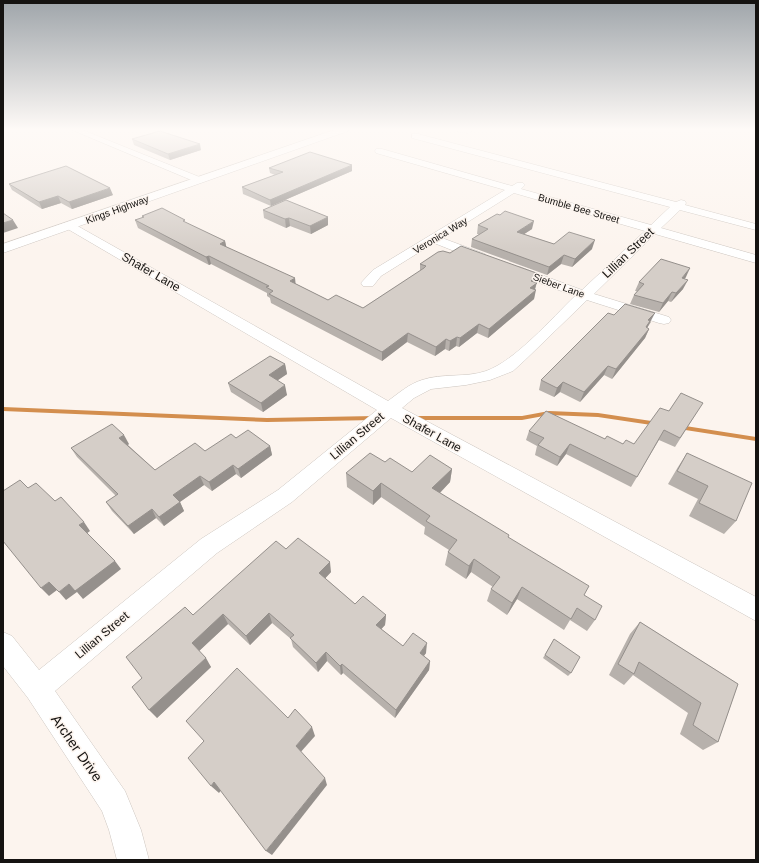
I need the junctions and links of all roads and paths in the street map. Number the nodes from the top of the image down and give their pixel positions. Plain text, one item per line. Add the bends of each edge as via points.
1 (173, 169) edge
2 (230, 169) edge
3 (442, 169) edge
4 (543, 169) edge
5 (546, 170) junction
6 (199, 180) junction
7 (514, 190) junction
8 (679, 205) junction
9 (70, 226) junction
10 (756, 227) edge
11 (653, 230) junction
12 (433, 239) junction
13 (3, 250) edge
14 (756, 259) edge
15 (368, 283) dead end
16 (584, 295) junction
17 (664, 320) dead end
18 (389, 409) junction
19 (756, 610) edge
20 (3, 645) edge
21 (37, 689) junction
22 (133, 860) edge

1 - 6 street
2 - 6 street, Kings Highway
3 - 7 street, Bumble Bee Street
4 - 5 street
5 - 7 street, Veronica Way
5 - 8 street
6 - 9 street, Kings Highway
7 - 11 street, Bumble Bee Street
7 - 12 street, Veronica Way
8 - 10 street
8 - 11 street, Lillian Street
9 - 13 street, Kings Highway
9 - 18 street, Shafer Lane
11 - 14 street, Bumble Bee Street
11 - 16 street, Lillian Street
12 - 15 street, Veronica Way via 377,273
12 - 16 street, Sieber Lane
16 - 17 street, Sieber Lane
16 - 18 street, Lillian Street via 507,367 490,375 427,384 408,394
18 - 19 street, Shafer Lane
18 - 21 street, Lillian Street via 285,496 209,546
20 - 21 street, Archer Drive
21 - 22 street, Archer Drive via 114,802

